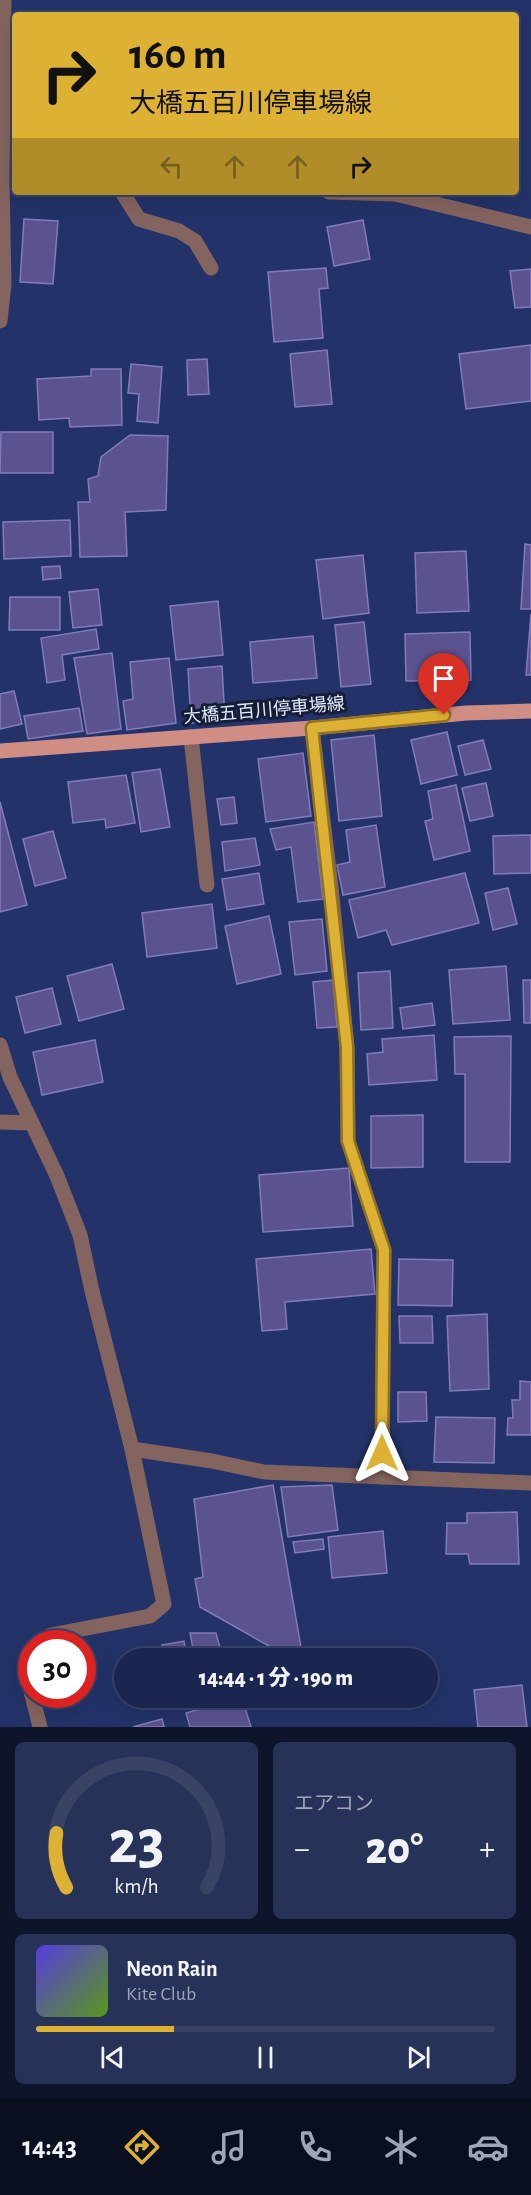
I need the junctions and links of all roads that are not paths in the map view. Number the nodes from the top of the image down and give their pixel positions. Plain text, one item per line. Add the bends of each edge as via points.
1 (4, 0) edge
2 (6, 181) edge
3 (124, 195) edge
4 (399, 195) edge
5 (1, 223) edge
6 (531, 227) edge
7 (211, 268) dead end
8 (0, 321) edge
9 (531, 711) edge
10 (312, 728) junction
11 (191, 737) junction
12 (0, 751) edge
13 (207, 885) dead end
14 (0, 1045) edge
15 (0, 1122) edge
16 (32, 1122) junction
17 (132, 1449) junction
18 (382, 1477) junction
19 (531, 1483) edge
20 (77, 1630) edge
21 (35, 1708) edge
22 (40, 1727) edge

1 - 2 street
2 - 5 street
3 - 7 street via 139,219 179,231 195,241
4 - 6 street
5 - 8 street via 4,284
9 - 10 main road, 大橋五百川停車場線 via 466,713
10 - 11 main road, 大橋五百川停車場線
10 - 18 street via 347,1047 348,1141 384,1250
11 - 12 main road, 大橋五百川停車場線
11 - 13 street
14 - 16 street via 10,1077
15 - 16 street
16 - 17 street via 80,1235
17 - 18 street via 264,1472
17 - 20 street via 164,1604 150,1616
18 - 19 street
21 - 22 street

